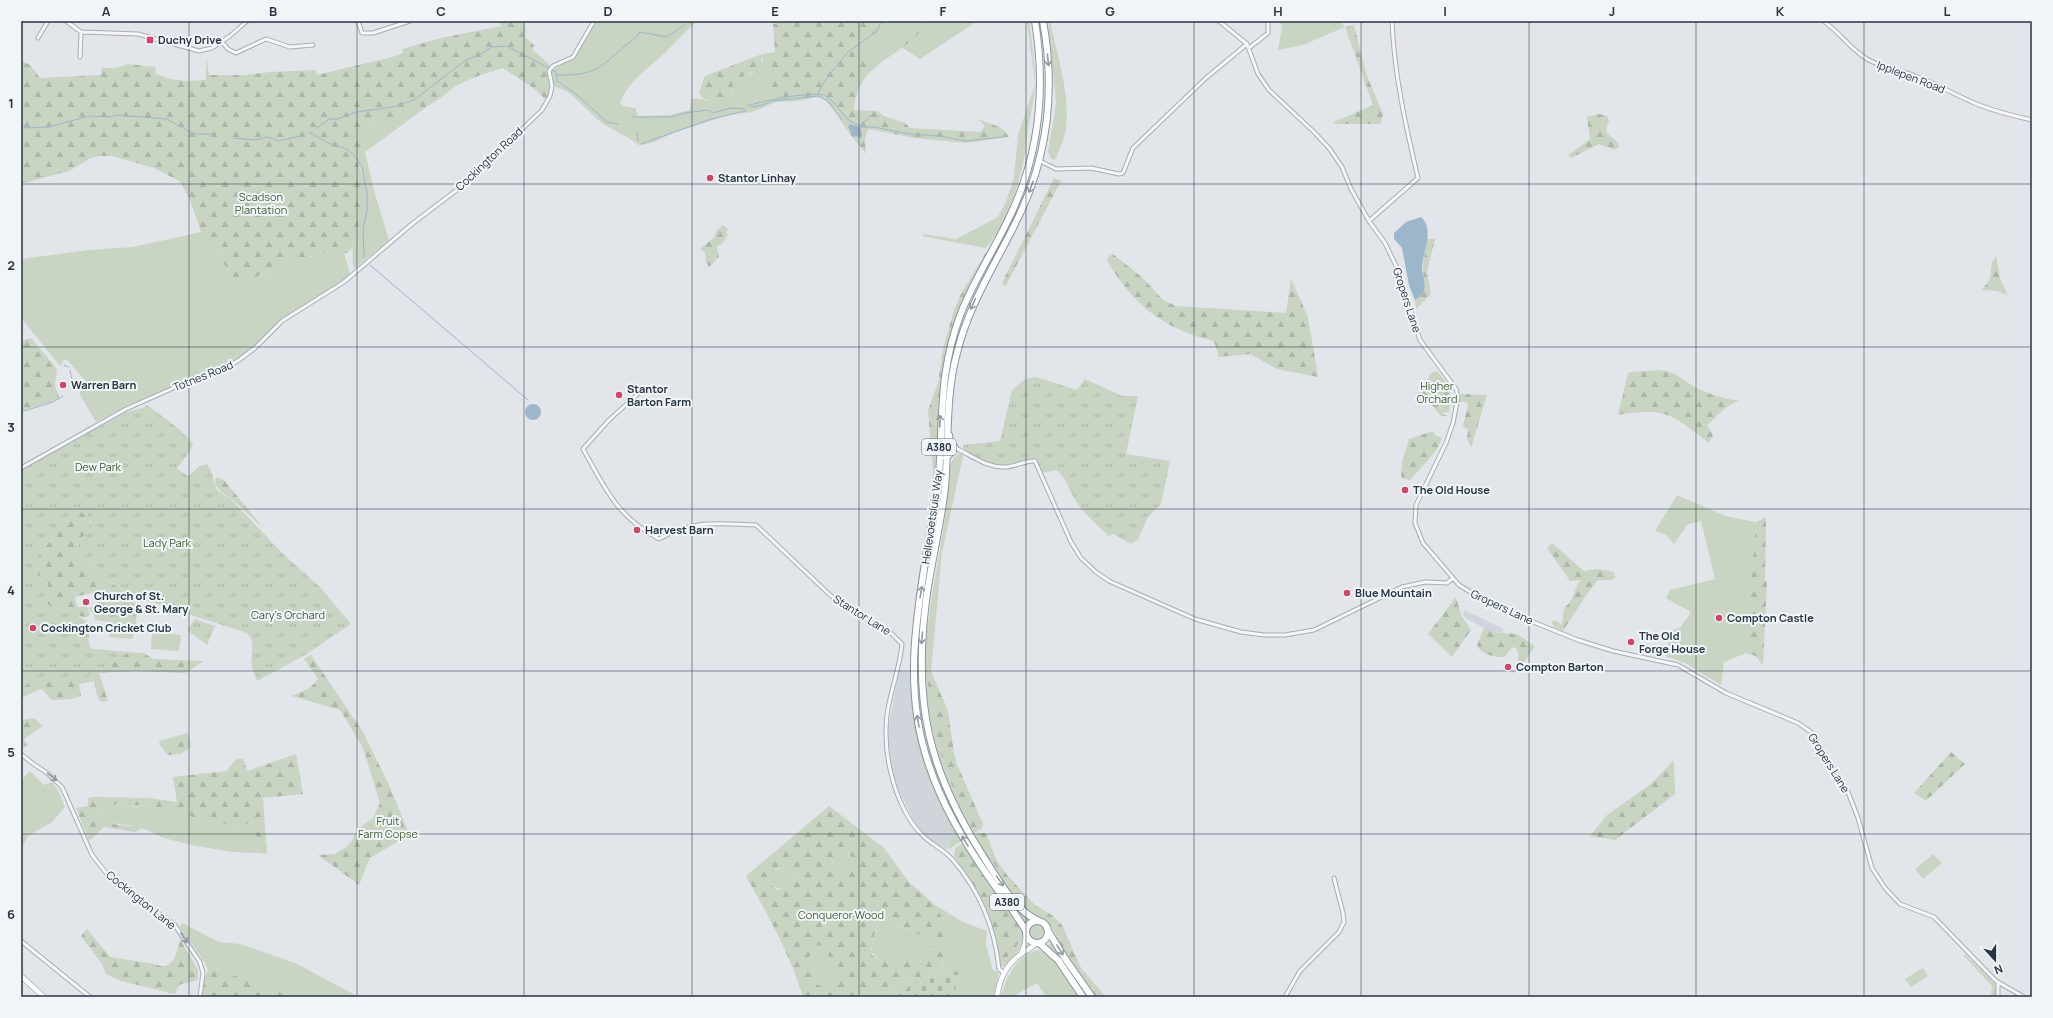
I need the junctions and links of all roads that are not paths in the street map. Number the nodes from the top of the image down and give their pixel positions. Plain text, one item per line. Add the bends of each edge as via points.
1 (48, 21) edge
2 (66, 21) edge
3 (246, 21) edge
4 (358, 21) edge
5 (410, 21) edge
6 (594, 21) edge
7 (1035, 21) edge
8 (1043, 21) edge
9 (1219, 21) edge
10 (1268, 21) edge
11 (1392, 21) edge
12 (1824, 21) edge
13 (81, 32) junction
14 (38, 38) dead end
15 (222, 42) junction
16 (1247, 44) junction
17 (313, 45) dead end
18 (1249, 48) junction
19 (80, 56) dead end
20 (2032, 120) edge
21 (1040, 161) junction
22 (1369, 221) junction
23 (369, 260) joint
24 (639, 393) dead end
25 (947, 424) junction
26 (956, 448) junction
27 (946, 458) junction
28 (21, 468) edge
29 (1454, 578) junction
30 (21, 754) edge
31 (1334, 878) dead end
32 (1039, 921) junction
33 (1048, 929) junction
34 (1026, 932) junction
35 (21, 941) edge
36 (1038, 943) junction
37 (1021, 954) junction
38 (1004, 973) junction
39 (21, 976) edge
40 (1998, 983) junction
41 (2008, 989) junction
42 (1999, 995) edge
43 (44, 997) edge
44 (90, 997) edge
45 (200, 997) edge
46 (997, 997) edge
47 (1083, 997) edge
48 (1092, 997) edge
49 (1286, 997) edge
50 (2024, 997) edge

1 - 14 street
2 - 13 street
3 - 15 street
4 - 5 street via 362,33 373,34
6 - 23 street, Cockington Road via 573,57 551,67 550,96 542,110 466,183
34 -> 7 highway, Hellevoetsluis Way / A380 via 956,826 934,781 918,726 913,664 915,629 938,489 941,398 947,358 967,299 1009,220 1032,159 1042,88
8 -> 21 highway, Hellevoetsluis Way / A380 via 1048,52 1049,85 1048,115
9 - 16 street, Gropers Lane
10 - 18 street via 1268,33
11 - 22 street via 1393,51 1418,178
12 - 20 street, Ipplepen Road via 1834,27 1849,46 1879,66 1913,75 2005,115
13 - 15 street via 138,34 199,51
13 - 19 street
15 - 17 street via 236,53 266,40 290,47
16 - 18 street, Gropers Lane
16 - 21 street via 1206,78 1133,148 1124,173 1091,168 1056,169
18 - 22 street, Gropers Lane via 1258,74 1269,90 1329,148 1342,167
21 -> 25 highway, Hellevoetsluis Way / A380 via 1025,202 982,285 963,331 953,368
22 - 29 street, Gropers Lane via 1385,243 1398,270 1420,340 1456,389 1458,397 1446,443 1416,505 1415,523 1420,538
23 - 28 street, Totnes Road via 344,282 282,321 255,348 230,366 126,409
24 - 38 street, Stantor Lane via 582,449 602,484 624,514 659,539 676,531 707,523 756,525 830,595 860,616 890,632 902,644 887,715 887,745 891,773 901,803 919,831 953,860 976,893 991,929 999,970
25 - 26 highway via 950,442
25 - 27 highway, Hellevoetsluis Way / A380
26 - 27 highway
26 - 29 street via 996,466 1012,467 1030,461 1035,462 1071,542 1081,558 1096,572 1109,581 1194,619 1241,632 1285,635 1314,630 1402,587 1426,582 1447,583
27 -> 32 highway, Hellevoetsluis Way / A380 via 943,508 926,598 922,641 922,687 927,730 942,780 964,824 1020,909
29 - 40 street, Gropers Lane via 1466,591 1494,606 1593,645 1678,664 1726,693 1798,723 1811,732 1848,792 1872,868 1885,888 1900,904 1934,917
30 -> 45 street, Cockington Lane via 62,787 92,855 107,874 174,924 200,962 203,973
31 - 49 street via 1343,913 1344,922 1340,932 1300,971
32 - 33 highway
32 - 34 highway via 1030,923
33 - 36 highway via 1046,938
33 -> 48 highway via 1064,958
34 - 36 highway via 1029,940
34 - 37 street
35 - 44 street
36 - 37 street
36 - 47 highway via 1058,960
37 - 38 street
38 - 46 street
39 - 43 street
40 - 41 street, Gropers Lane
40 - 42 street
41 - 42 street
41 - 50 street, Gropers Lane

